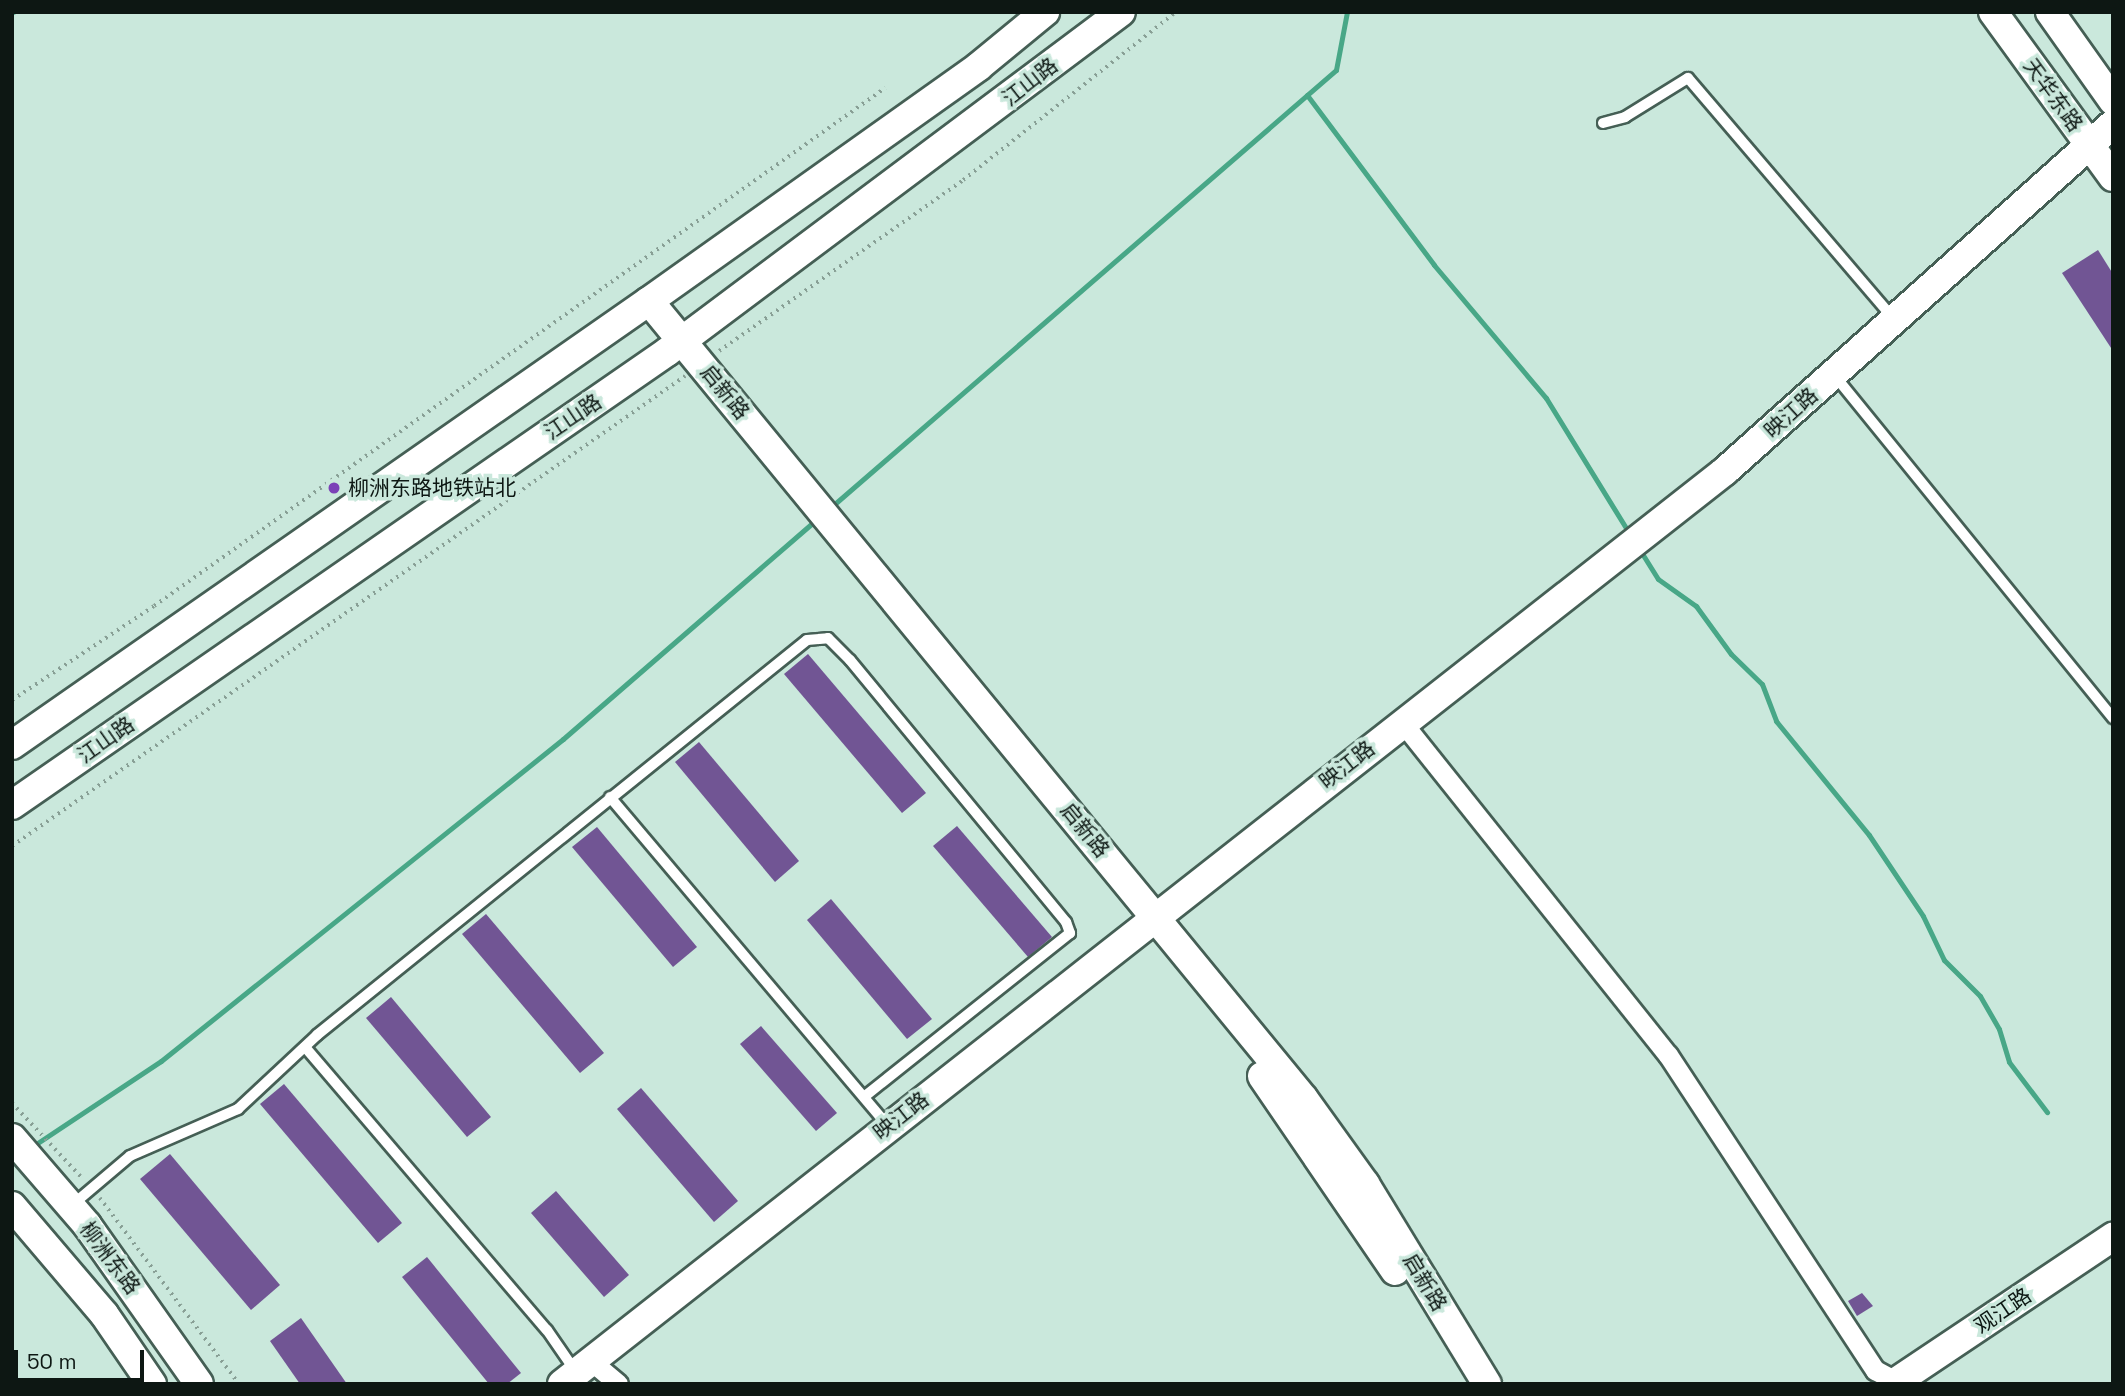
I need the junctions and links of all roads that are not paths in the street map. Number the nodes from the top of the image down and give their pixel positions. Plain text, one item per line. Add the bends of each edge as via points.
1 (1045, 12) edge
2 (1121, 12) edge
3 (1993, 12) edge
4 (2050, 12) edge
5 (2113, 101) edge
6 (1604, 123) dead end
7 (2113, 124) edge
8 (2091, 146) junction
9 (2113, 177) edge
10 (642, 306) junction
11 (1895, 320) junction
12 (675, 346) junction
13 (1834, 375) junction
14 (2113, 718) edge
15 (1402, 722) junction
16 (12, 745) edge
17 (610, 797) junction
18 (12, 805) edge
19 (1148, 920) junction
20 (305, 1047) junction
21 (864, 1097) junction
22 (888, 1126) junction
23 (25, 1134) edge
24 (81, 1198) junction
25 (12, 1206) edge
26 (2113, 1237) edge
27 (576, 1372) edge
28 (1897, 1383) edge
29 (152, 1384) edge
30 (200, 1384) edge
31 (618, 1384) edge
32 (1465, 1384) edge
33 (1487, 1384) edge

1 - 10 street via 978,67
2 - 12 street, 江山路
3 - 8 street, 天华东路
4 - 5 street
6 - 11 lane via 1625,117 1688,78
7 - 8 street, 映江路
8 - 9 street, 天华东路
8 - 11 street, 映江路
10 - 12 street, 启新路
10 - 16 street
11 - 13 street, 映江路
12 - 18 street, 江山路
12 - 19 street, 启新路
13 - 14 lane
13 - 15 street, 映江路 via 1725,471
15 - 19 street, 映江路
15 - 28 street via 1668,1055 1875,1370
17 - 20 lane
17 - 21 lane
17 - 21 lane via 807,640 828,638 850,660 1066,922 1070,933
19 - 22 street, 映江路
19 - 32 street, 启新路 via 1299,1125
19 - 33 street, 启新路 via 1339,1146
20 - 24 lane via 238,1109 130,1156
20 - 27 lane via 547,1330
21 - 22 lane
22 - 27 street, 映江路
23 - 24 street, 柳洲东路 via 46,1177
24 - 30 street, 柳洲东路
25 - 29 street, 柳洲东路 via 104,1314
26 - 28 street, 观江路
27 - 31 street

